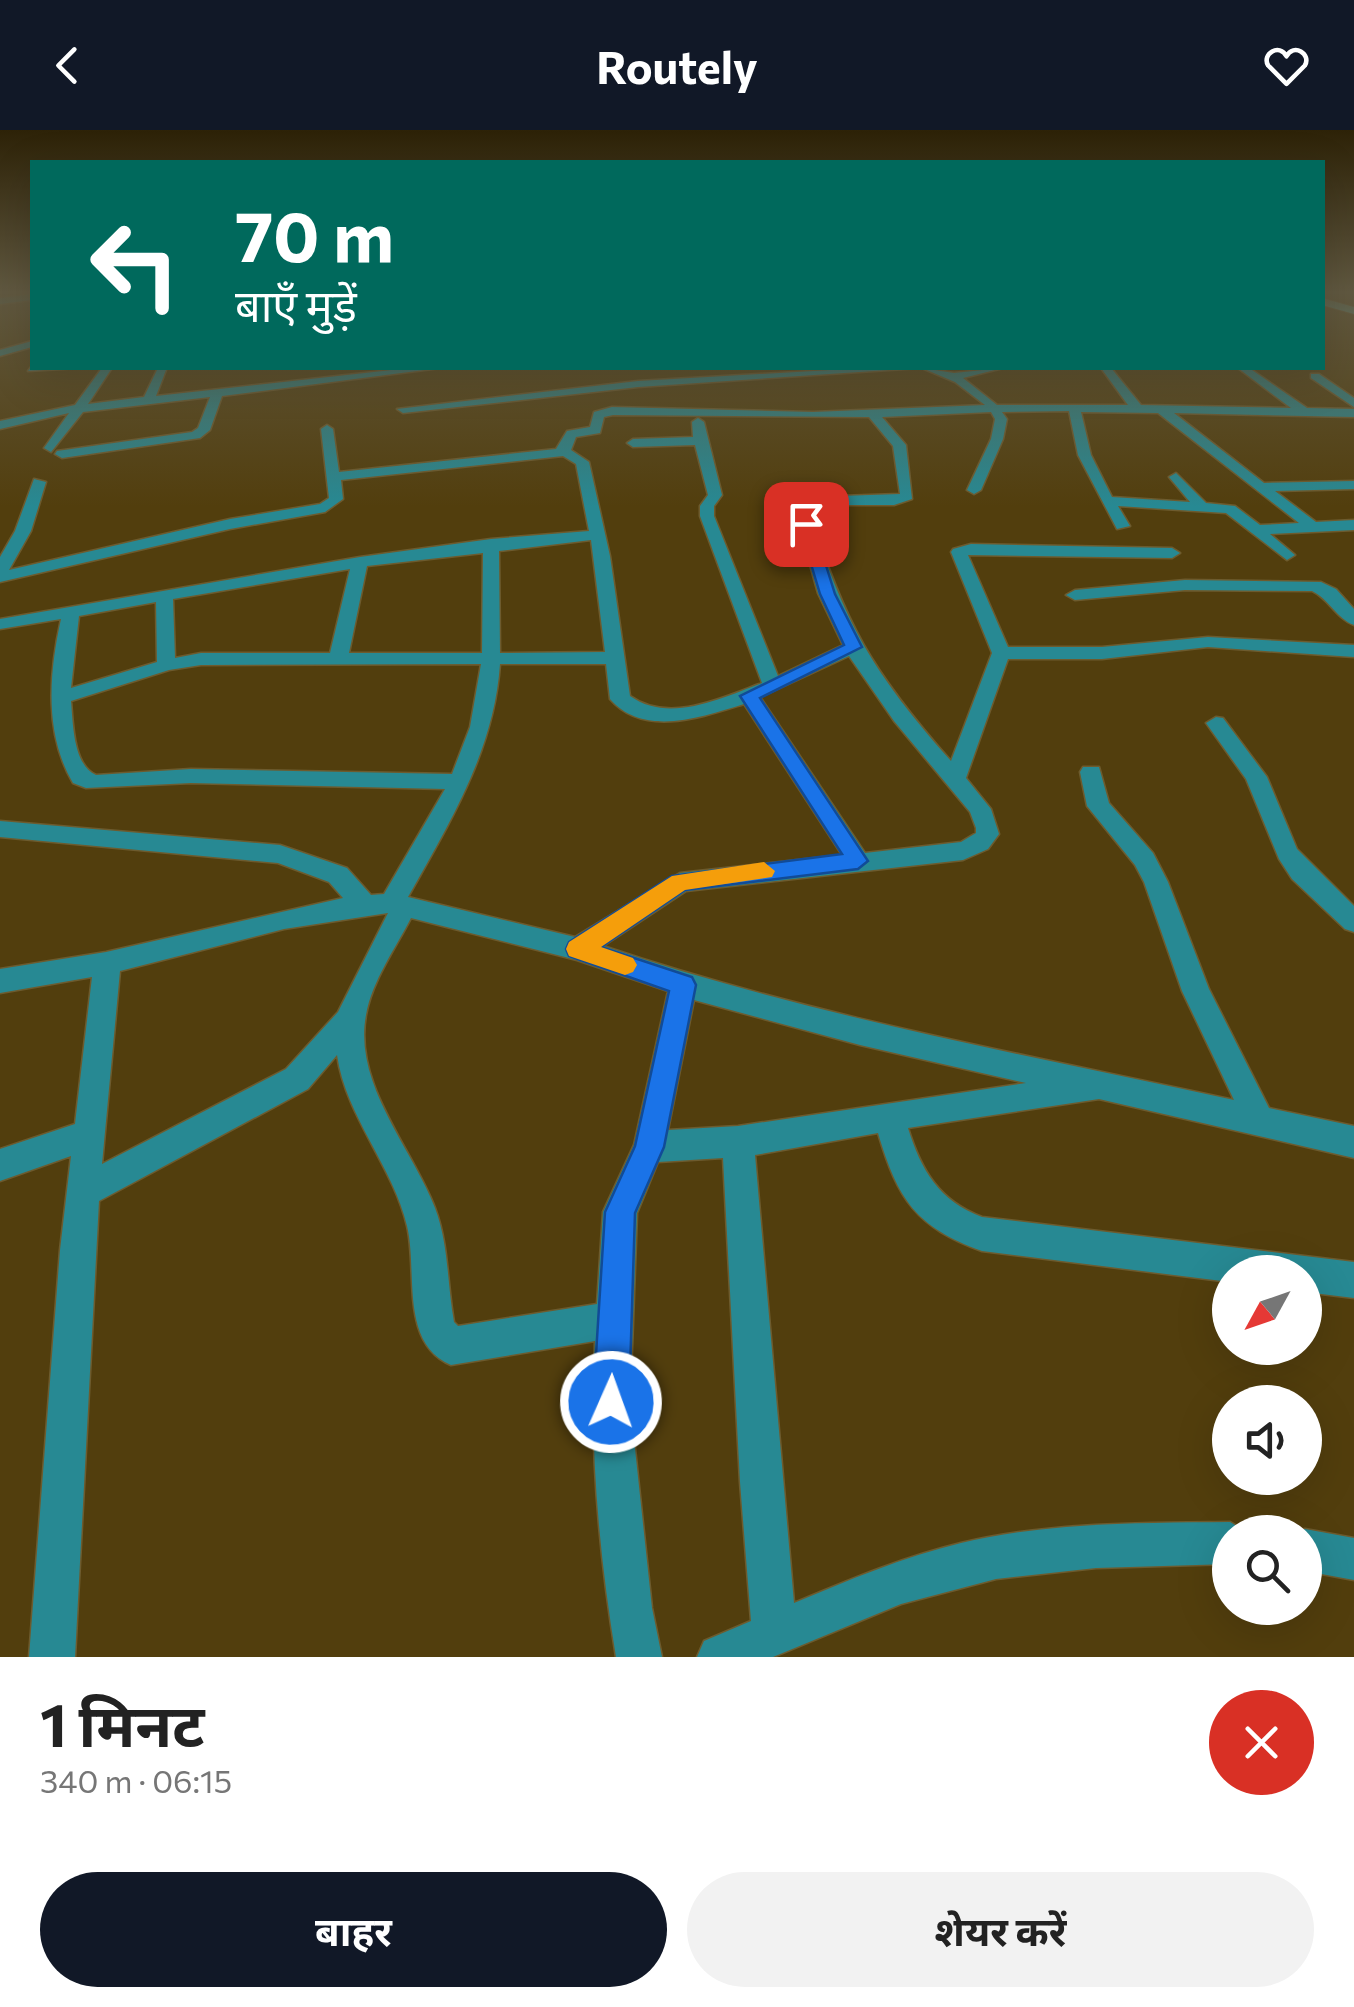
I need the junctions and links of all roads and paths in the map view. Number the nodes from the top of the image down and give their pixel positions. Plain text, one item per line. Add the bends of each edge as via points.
1 (106, 370) edge
2 (161, 370) dead end
3 (327, 370) edge
4 (418, 370) edge
5 (629, 370) edge
6 (867, 370) edge
7 (934, 370) edge
8 (987, 370) edge
9 (1108, 370) edge
10 (1246, 370) edge
11 (954, 376) junction
12 (1315, 376) dead end
13 (325, 382) junction
14 (638, 384) junction
15 (216, 394) junction
16 (149, 400) junction
17 (1354, 402) edge
18 (992, 407) junction
19 (78, 408) junction
20 (1075, 408) junction
21 (403, 409) dead end
22 (646, 410) junction
23 (1138, 410) junction
24 (1162, 410) junction
25 (1305, 412) junction
26 (1354, 413) edge
27 (872, 414) junction
28 (697, 415) junction
29 (0, 425) edge
30 (327, 429) dead end
31 (700, 439) junction
32 (633, 443) dead end
33 (564, 451) junction
34 (1176, 477) dead end
35 (333, 478) junction
36 (38, 482) dead end
37 (1354, 485) edge
38 (1260, 487) junction
39 (974, 490) dead end
40 (1108, 502) junction
41 (1200, 506) junction
42 (1122, 526) dead end
43 (1354, 526) edge
44 (1314, 528) junction
45 (1156, 530) dead end
46 (1258, 530) junction
47 (597, 535) junction
48 (491, 544) junction
49 (1172, 553) junction
50 (1287, 555) dead end
51 (360, 562) junction
52 (0, 574) edge
53 (1194, 585) junction
54 (164, 595) junction
55 (1075, 595) dead end
56 (71, 612) junction
57 (1354, 620) edge
58 (0, 624) edge
59 (853, 647) junction
60 (1354, 651) edge
61 (1001, 653) junction
62 (339, 656) junction
63 (491, 656) junction
64 (616, 658) junction
65 (166, 665) junction
66 (774, 687) junction
67 (62, 696) junction
68 (749, 696) junction
69 (1216, 723) dead end
70 (1091, 772) dead end
71 (954, 778) junction
72 (459, 782) junction
73 (0, 829) edge
74 (858, 861) junction
75 (387, 904) junction
76 (1354, 922) edge
77 (578, 949) junction
78 (107, 963) junction
79 (0, 981) edge
80 (683, 985) junction
81 (350, 1019) junction
82 (1114, 1086) junction
83 (888, 1116) junction
84 (1259, 1120) junction
85 (89, 1134) junction
86 (738, 1142) junction
87 (1354, 1142) edge
88 (649, 1147) junction
89 (0, 1166) edge
90 (83, 1192) junction
91 (1212, 1262) edge
92 (1322, 1276) edge
93 (1354, 1280) edge
94 (614, 1320) junction
95 (1212, 1543) edge
96 (1322, 1553) edge
97 (1354, 1558) edge
98 (775, 1634) junction
99 (52, 1657) edge
100 (639, 1657) edge
101 (720, 1657) edge

1 - 19 street
2 - 16 street
3 - 13 street
4 - 13 street
5 - 14 street
6 - 14 street
7 - 11 street
8 - 11 street
9 - 23 street
10 - 25 street
11 - 18 street
12 - 17 street
13 - 15 street
14 - 21 street
14 - 22 street
15 - 16 street
15 - 19 street via 204,430 195,435 56,452
16 - 19 street
18 - 20 street
18 - 27 street
18 - 39 street via 1001,420 997,439
19 - 29 street
20 - 23 street
20 - 40 street via 1076,430
22 - 28 street
22 - 33 street via 600,413 598,428 571,434
23 - 24 street
24 - 25 street
24 - 38 street
25 - 26 street
27 - 28 street
27 - 59 street via 899,445 906,496 809,502 801,508 827,594
28 - 31 street
30 - 35 street
31 - 32 street
31 - 66 street via 715,495 707,516
33 - 35 street
33 - 47 street via 582,462
34 - 41 street
35 - 52 street via 336,499 325,508
36 - 52 street via 23,532
37 - 38 street
38 - 44 street
40 - 41 street
40 - 42 street
41 - 46 street via 1230,509
43 - 44 street
44 - 46 street
45 - 49 street
46 - 50 street
47 - 48 street
47 - 64 street
48 - 51 street
48 - 63 street
49 - 53 street
49 - 61 street via 959,552
51 - 54 street
51 - 62 street
53 - 55 street
53 - 57 street via 1315,586
54 - 56 street
54 - 65 street
56 - 58 street
56 - 67 street
59 - 66 street
59 - 71 street
60 - 61 street via 1208,642 1102,653
61 - 71 street
62 - 63 street
62 - 65 street
63 - 64 street
63 - 72 street via 482,720
64 - 68 street via 620,699 640,714
65 - 67 street
66 - 68 street
67 - 72 street via 74,770 94,783 191,776
68 - 74 street
69 - 76 street via 1256,777 1287,854
70 - 84 street via 1098,806 1156,882 1196,991
71 - 74 street via 988,822 980,845
72 - 75 street
73 - 75 street via 280,854 338,875
74 - 77 street via 680,882
75 - 77 street
75 - 78 street via 265,923
75 - 81 street
77 - 80 street
78 - 79 street
78 - 85 street
80 - 82 street via 860,1032
80 - 88 street
81 - 90 street via 297,1079
81 - 94 street via 354,1067 421,1215 437,1332 451,1346
82 - 83 street
82 - 84 street
83 - 86 street
83 - 91 street via 911,1184 953,1226
84 - 87 street
85 - 89 street
85 - 90 street
86 - 88 street
86 - 98 street
88 - 94 street via 620,1212
90 - 99 street
92 - 93 street
94 - 100 street via 611,1402
95 - 98 street via 1073,1547 964,1564
96 - 97 street
98 - 101 street

